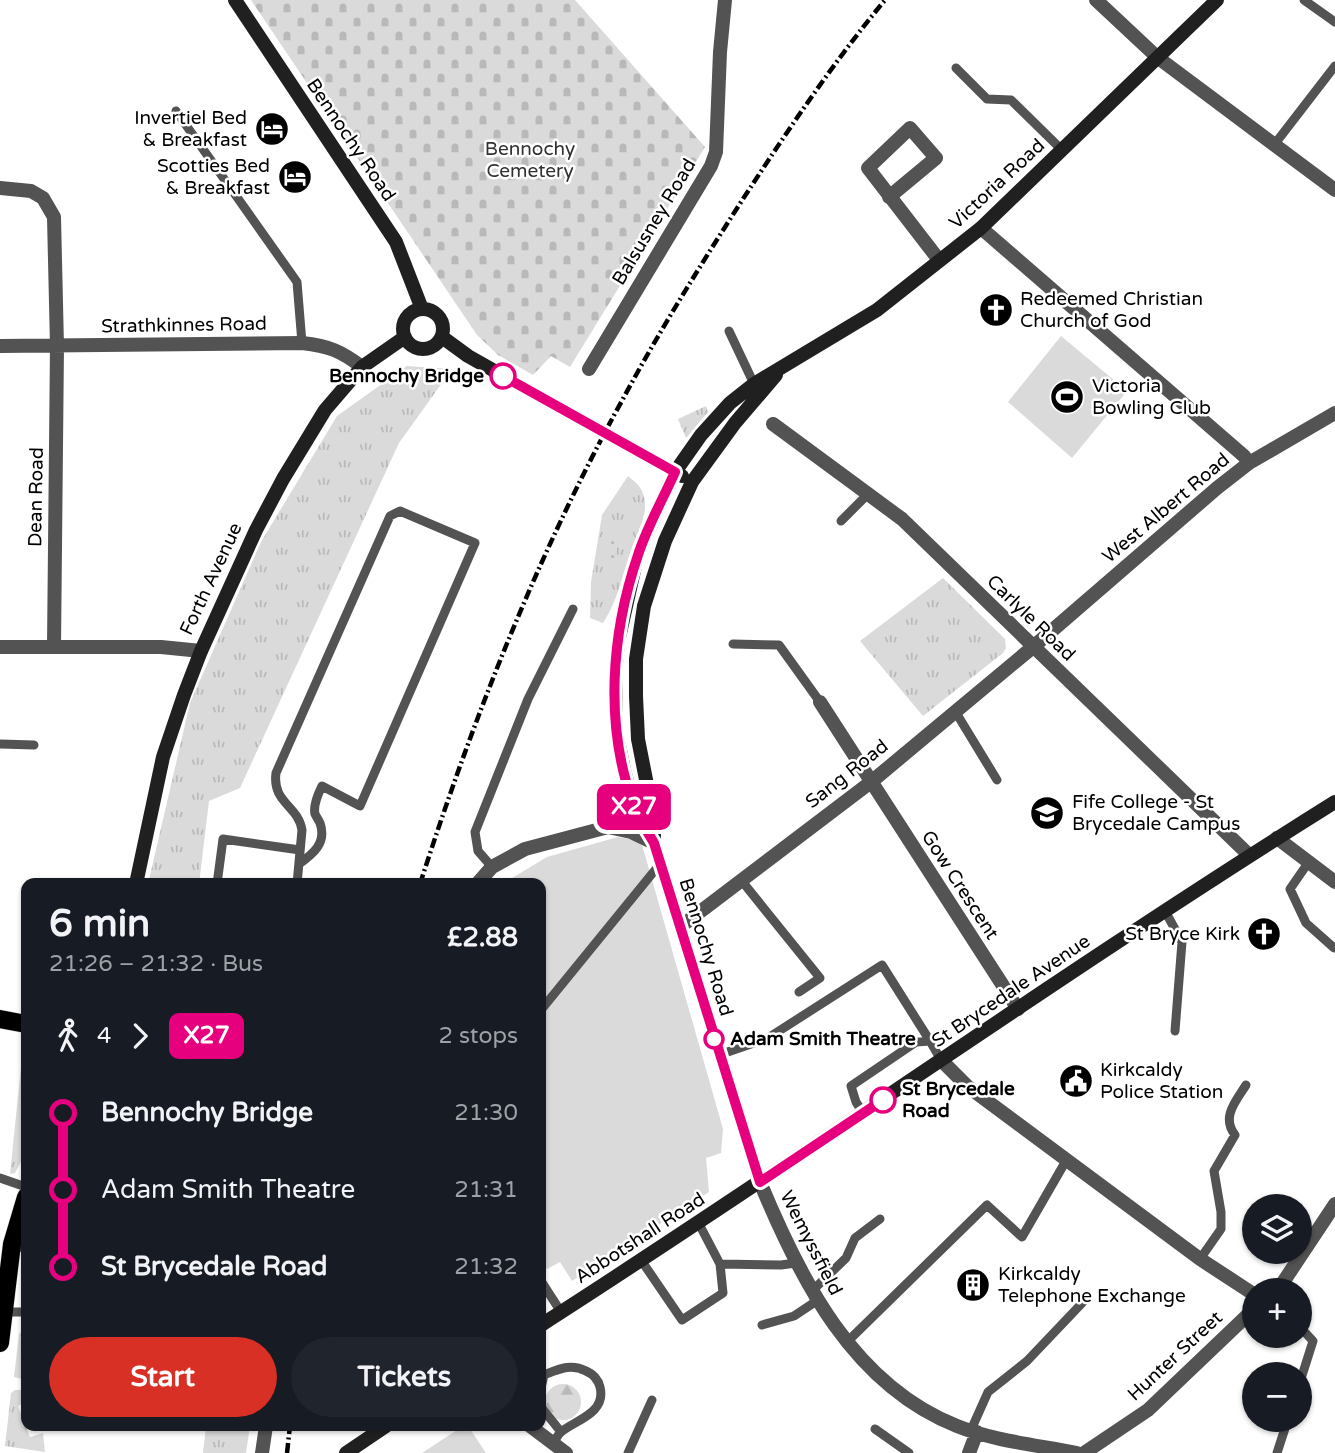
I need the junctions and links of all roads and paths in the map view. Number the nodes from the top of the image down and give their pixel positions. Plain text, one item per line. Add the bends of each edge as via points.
1 (235, 0) edge
2 (726, 0) edge
3 (1217, 0) edge
4 (1304, 0) edge
5 (1100, 1) edge
6 (1335, 22) edge
7 (1157, 57) junction
8 (1335, 66) edge
9 (956, 68) dead end
10 (176, 111) dead end
11 (1274, 145) junction
12 (1062, 150) junction
13 (0, 188) edge
14 (1335, 190) edge
15 (889, 197) junction
16 (981, 228) junction
17 (939, 260) junction
18 (422, 309) junction
19 (729, 331) dead end
20 (405, 337) junction
21 (442, 337) junction
22 (302, 343) junction
23 (0, 346) edge
24 (57, 346) junction
25 (362, 367) junction
26 (589, 369) dead end
27 (782, 369) junction
28 (754, 384) junction
29 (565, 411) dead end
30 (1335, 413) edge
31 (773, 424) dead end
32 (631, 447) dead end
33 (1250, 463) junction
34 (675, 472) junction
35 (692, 482) junction
36 (868, 494) junction
37 (841, 520) dead end
38 (573, 609) dead end
39 (733, 644) dead end
40 (0, 647) edge
41 (54, 647) junction
42 (1033, 647) junction
43 (201, 651) junction
44 (820, 702) joint
45 (955, 712) junction
46 (0, 744) edge
47 (34, 745) dead end
48 (998, 780) dead end
49 (871, 782) junction
50 (1335, 802) edge
51 (634, 807) junction
52 (608, 827) junction
53 (1277, 838) junction
54 (654, 843) junction
55 (300, 850) junction
56 (1249, 855) junction
57 (1308, 863) junction
58 (299, 864) junction
59 (660, 864) junction
60 (492, 867) junction
61 (137, 878) edge
62 (218, 878) edge
63 (298, 878) edge
64 (482, 878) edge
65 (741, 880) junction
66 (1335, 882) edge
67 (1165, 911) junction
68 (680, 927) junction
69 (1334, 947) edge
70 (799, 992) dead end
71 (546, 1004) edge
72 (1018, 1009) junction
73 (0, 1019) edge
74 (21, 1023) edge
75 (1175, 1031) dead end
76 (930, 1041) junction
77 (719, 1055) junction
78 (941, 1060) junction
79 (1247, 1085) dead end
80 (863, 1113) junction
81 (1067, 1160) junction
82 (0, 1178) edge
83 (760, 1182) junction
84 (21, 1184) edge
85 (1335, 1204) edge
86 (880, 1219) dead end
87 (698, 1222) junction
88 (19, 1246) edge
89 (1200, 1259) junction
90 (641, 1260) junction
91 (796, 1263) junction
92 (720, 1264) junction
93 (1286, 1278) edge
94 (1242, 1286) edge
95 (546, 1289) edge
96 (815, 1295) junction
97 (1085, 1300) dead end
98 (4, 1312) junction
99 (21, 1312) edge
100 (561, 1312) junction
101 (1242, 1320) edge
102 (546, 1322) edge
103 (762, 1325) dead end
104 (848, 1342) junction
105 (0, 1343) edge
106 (546, 1374) edge
107 (652, 1400) dead end
108 (546, 1417) edge
109 (875, 1429) dead end
110 (265, 1431) edge
111 (379, 1431) edge
112 (541, 1431) edge
113 (974, 1431) junction
114 (1284, 1432) edge
115 (557, 1438) junction
116 (1052, 1450) edge
117 (262, 1453) edge
118 (346, 1453) edge
119 (566, 1453) edge
120 (628, 1453) edge
121 (909, 1453) edge
122 (969, 1453) edge
123 (1077, 1453) edge
124 (1084, 1453) edge
125 (1277, 1453) edge

1 - 18 main road, Bennochy Road via 396,242
2 - 26 street, Balsusney Road via 716,152 711,166
3 - 7 main road, Victoria Road
4 - 6 lane
5 - 7 street
7 - 11 street
7 - 12 main road, Victoria Road
8 - 11 lane
9 - 12 lane via 987,99 1011,100
10 - 22 lane via 294,278 299,289
11 - 14 street
12 - 16 main road, Victoria Road
13 - 24 street, Dean Road via 31,191 43,198 54,217
15 - 15 street via 868,167 910,128 936,158
15 - 17 street
16 - 17 main road, Victoria Road
16 - 33 street
17 - 27 main road, Victoria Road via 877,310
18 - 20 main road via 406,318
18 - 21 main road via 442,320
19 - 28 lane
20 - 21 main road via 421,349
20 - 25 main road, Forth Avenue
21 - 29 main road
22 - 24 street, Strathkinnes Road
22 - 25 street, Strathkinnes Road via 344,353
23 - 24 street, Strathkinnes Road
24 - 41 street, Dean Road
25 - 43 main road, Forth Avenue via 325,410 284,479
27 - 28 main road, Bennochy Road
27 - 35 main road, Bennochy Road
28 - 34 main road, Bennochy Road via 701,435
30 - 33 street, West Albert Road
31 - 36 street, Carlyle Road
32 - 34 main road
33 - 42 street, West Albert Road
34 - 35 main road
34 - 51 main road, Bennochy Road via 638,553 618,642 616,730
35 - 54 main road, Bennochy Road via 653,575 637,654 638,739
36 - 37 lane
36 - 42 street, Carlyle Road via 902,520
38 - 60 lane via 528,699 475,832 478,851
39 - 44 lane via 779,645
40 - 41 street
41 - 43 street
42 - 45 street, Sang Road
42 - 56 street, Carlyle Road
43 - 61 main road, Forth Avenue via 163,757
44 - 49 street, Gow Crescent
45 - 48 lane
45 - 49 street, Sang Road
46 - 47 lane
49 - 65 street, Sang Road
49 - 72 street, Gow Crescent
50 - 53 main road, St Brycedale Avenue
51 - 52 street
51 - 54 main road, Bennochy Road
52 - 54 street
52 - 60 street via 526,849
53 - 56 main road, St Brycedale Avenue
53 - 57 street
54 - 59 main road, Bennochy Road
55 - 58 lane
55 - 58 lane via 300,822 277,792 276,773 390,516 400,511 475,542 360,806 321,786 315,805 320,845
55 - 62 lane via 223,839
56 - 67 main road, St Brycedale Avenue
57 - 66 street
57 - 69 lane via 1290,889 1306,923
58 - 63 lane
59 - 68 main road, Bennochy Road
59 - 71 lane
60 - 64 street
65 - 68 street, Sang Road
65 - 70 lane via 820,978
67 - 72 main road, St Brycedale Avenue
67 - 75 lane via 1182,942
68 - 77 main road, Bennochy Road
72 - 78 main road, St Brycedale Avenue
73 - 74 main road
76 - 77 lane via 882,965 768,1038
76 - 78 lane
76 - 80 lane via 916,1042 851,1086
77 - 83 main road, Bennochy Road
78 - 80 main road, St Brycedale Avenue
78 - 81 street via 967,1086
79 - 89 lane via 1229,1112 1229,1127 1235,1135 1214,1171 1221,1229
80 - 83 main road, St Brycedale Avenue
81 - 89 street
81 - 104 lane via 1022,1237 987,1205
82 - 84 lane
83 - 87 main road, Abbotshall Road
83 - 91 street, Wemyssfield
85 - 93 street
86 - 96 lane via 855,1238 846,1258
87 - 90 main road, Abbotshall Road
87 - 92 lane
88 - 98 main road
89 - 94 street
90 - 92 lane via 682,1321 723,1293
90 - 100 main road, Abbotshall Road
91 - 92 lane
91 - 96 street, Wemyssfield
95 - 100 lane
96 - 103 lane via 794,1316
96 - 104 street, Wemyssfield
97 - 113 lane via 1027,1361 988,1392
98 - 99 lane
98 - 105 main road
100 - 102 main road, Abbotshall Road
101 - 124 street, Hunter Street via 1148,1410
104 - 113 street, Wemyssfield via 911,1403
106 - 115 lane via 563,1367 580,1367 597,1379 601,1393 598,1404 580,1423
107 - 120 lane
108 - 115 lane
109 - 121 lane
110 - 117 street
111 - 118 main road
112 - 115 street
113 - 116 street, Wemyssfield
113 - 122 street
114 - 125 lane
115 - 119 street
116 - 123 street, Wemyssfield

